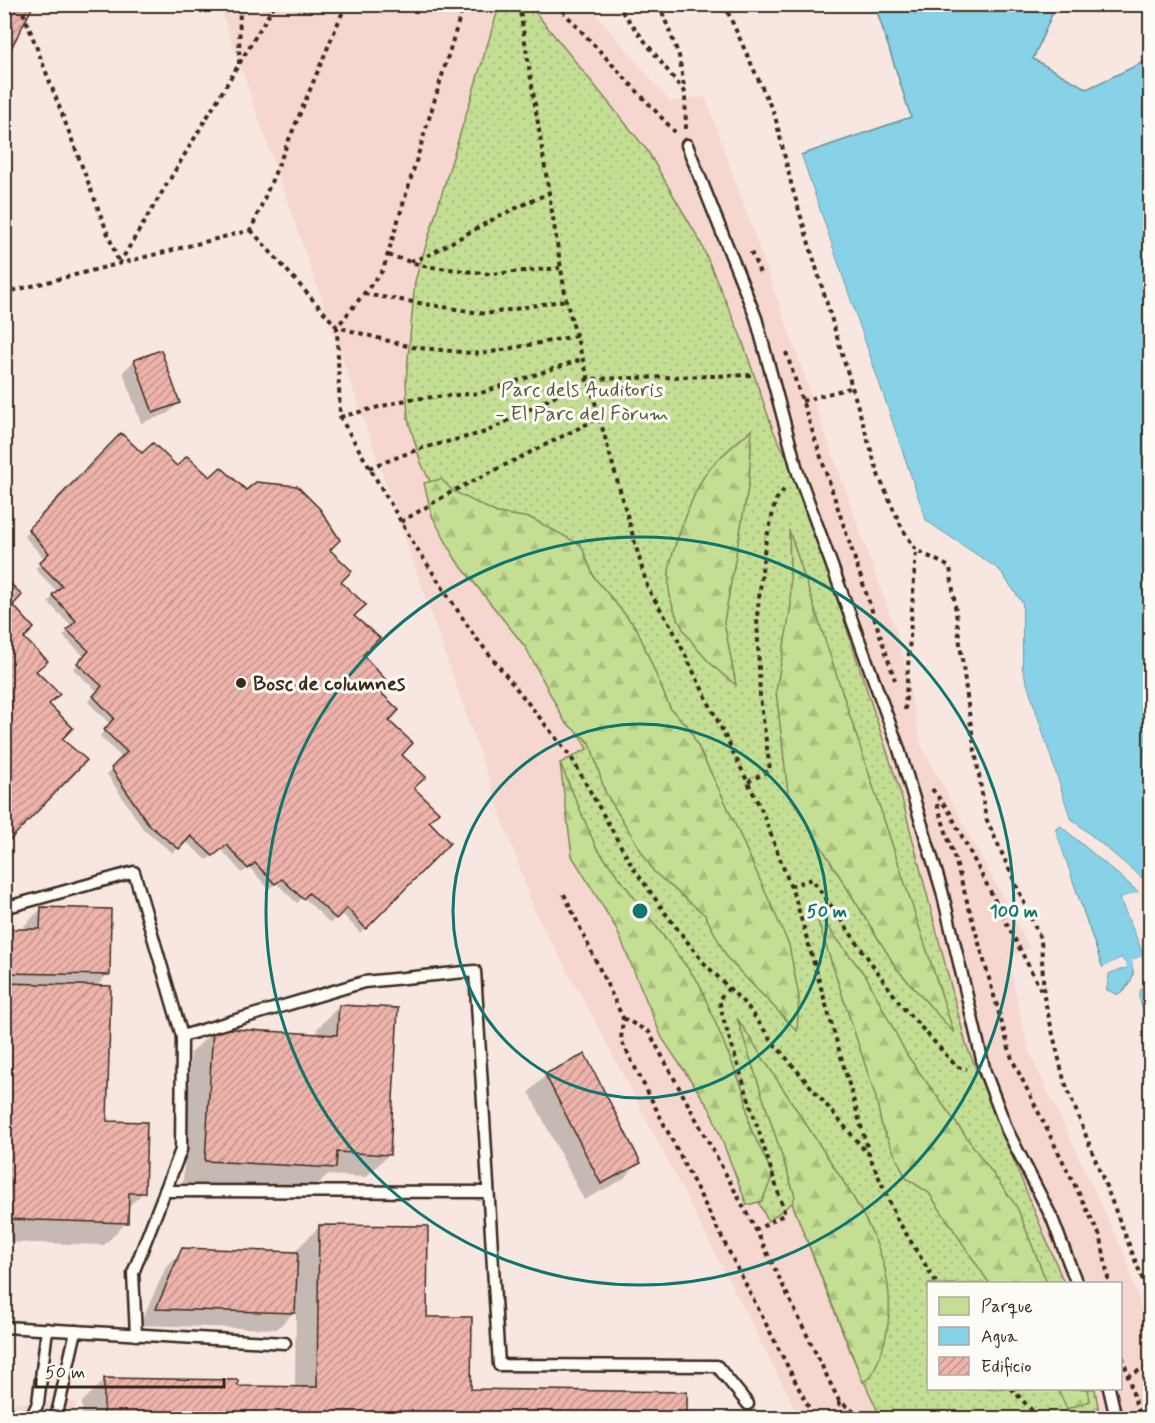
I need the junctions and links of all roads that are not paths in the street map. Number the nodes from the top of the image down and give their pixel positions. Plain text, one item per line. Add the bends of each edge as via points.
1 (687, 145) road end
2 (4, 908) edge
3 (182, 1036) junction
4 (165, 1191) junction
5 (488, 1192) junction
6 (1076, 1282) edge
7 (4, 1327) edge
8 (47, 1329) junction
9 (76, 1331) junction
10 (136, 1335) junction
11 (285, 1343) dead end
12 (1110, 1390) edge
13 (748, 1404) dead end
14 (31, 1419) edge
15 (56, 1419) edge
16 (1116, 1419) edge

1 - 6 lane via 756,318 798,473 898,746 942,891 985,1072 1007,1130 1052,1218
2 - 3 lane via 134,872
3 - 4 lane via 181,1150
3 - 5 lane via 364,982 475,971
4 - 5 lane
4 - 10 lane via 133,1273
5 - 13 lane via 499,1365 717,1366
7 - 8 lane
8 - 9 lane
8 - 14 lane via 38,1403
9 - 10 lane
9 - 15 lane
10 - 11 lane
12 - 16 lane

